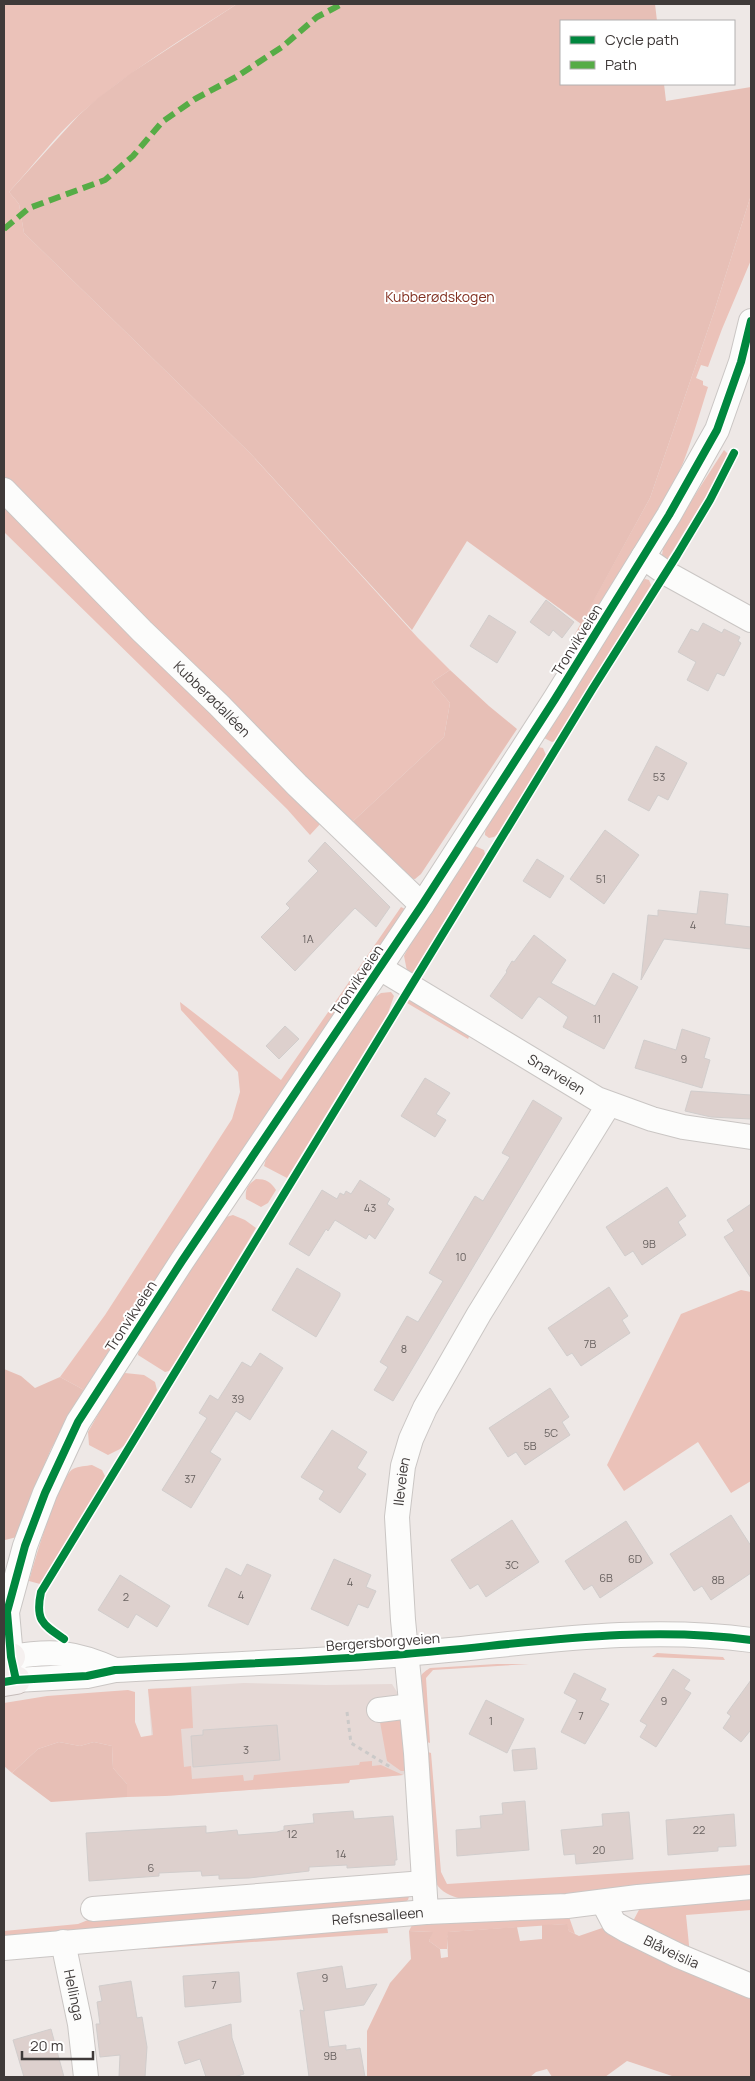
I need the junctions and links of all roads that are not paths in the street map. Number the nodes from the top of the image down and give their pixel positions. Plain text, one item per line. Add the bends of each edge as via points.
1 (751, 321) edge
2 (4, 490) edge
3 (643, 557) junction
4 (751, 620) edge
5 (422, 905) junction
6 (380, 968) junction
7 (609, 1104) junction
8 (751, 1137) edge
9 (751, 1640) edge
10 (406, 1654) junction
11 (9, 1669) edge
12 (411, 1706) junction
13 (379, 1710) dead end
14 (424, 1883) junction
15 (751, 1886) edge
16 (603, 1902) junction
17 (93, 1909) dead end
18 (426, 1912) junction
19 (63, 1942) junction
20 (4, 1948) edge
21 (751, 1986) edge
22 (86, 2077) edge

1 - 3 street, Tronvikveien via 741,362 716,430
2 - 5 street, Kubberødalléen via 297,785
3 - 4 street
3 - 5 street, Tronvikveien
5 - 6 street, Tronvikveien
6 - 7 street, Snarveien
6 - 11 street, Tronvikveien via 177,1268 78,1422 25,1546 7,1612
7 - 8 street, Snarveien via 683,1127
7 - 10 street, Ileveien via 479,1314 425,1408 411,1439 403,1466 397,1516
9 - 10 street, Bergersborgveien via 672,1635 609,1636
10 - 11 street, Bergersborgveien via 115,1670 90,1659 37,1652
10 - 12 street, Ileveien
12 - 13 street
12 - 14 street, Ileveien
14 - 17 street
14 - 18 street, Ileveien
15 - 16 street, Refsnesalleen
16 - 18 street, Refsnesalleen
16 - 21 street, Blåveislia via 609,1917 626,1930
18 - 19 street, Refsnesalleen
19 - 20 street, Refsnesalleen
19 - 22 street, Hellinga via 80,2024

